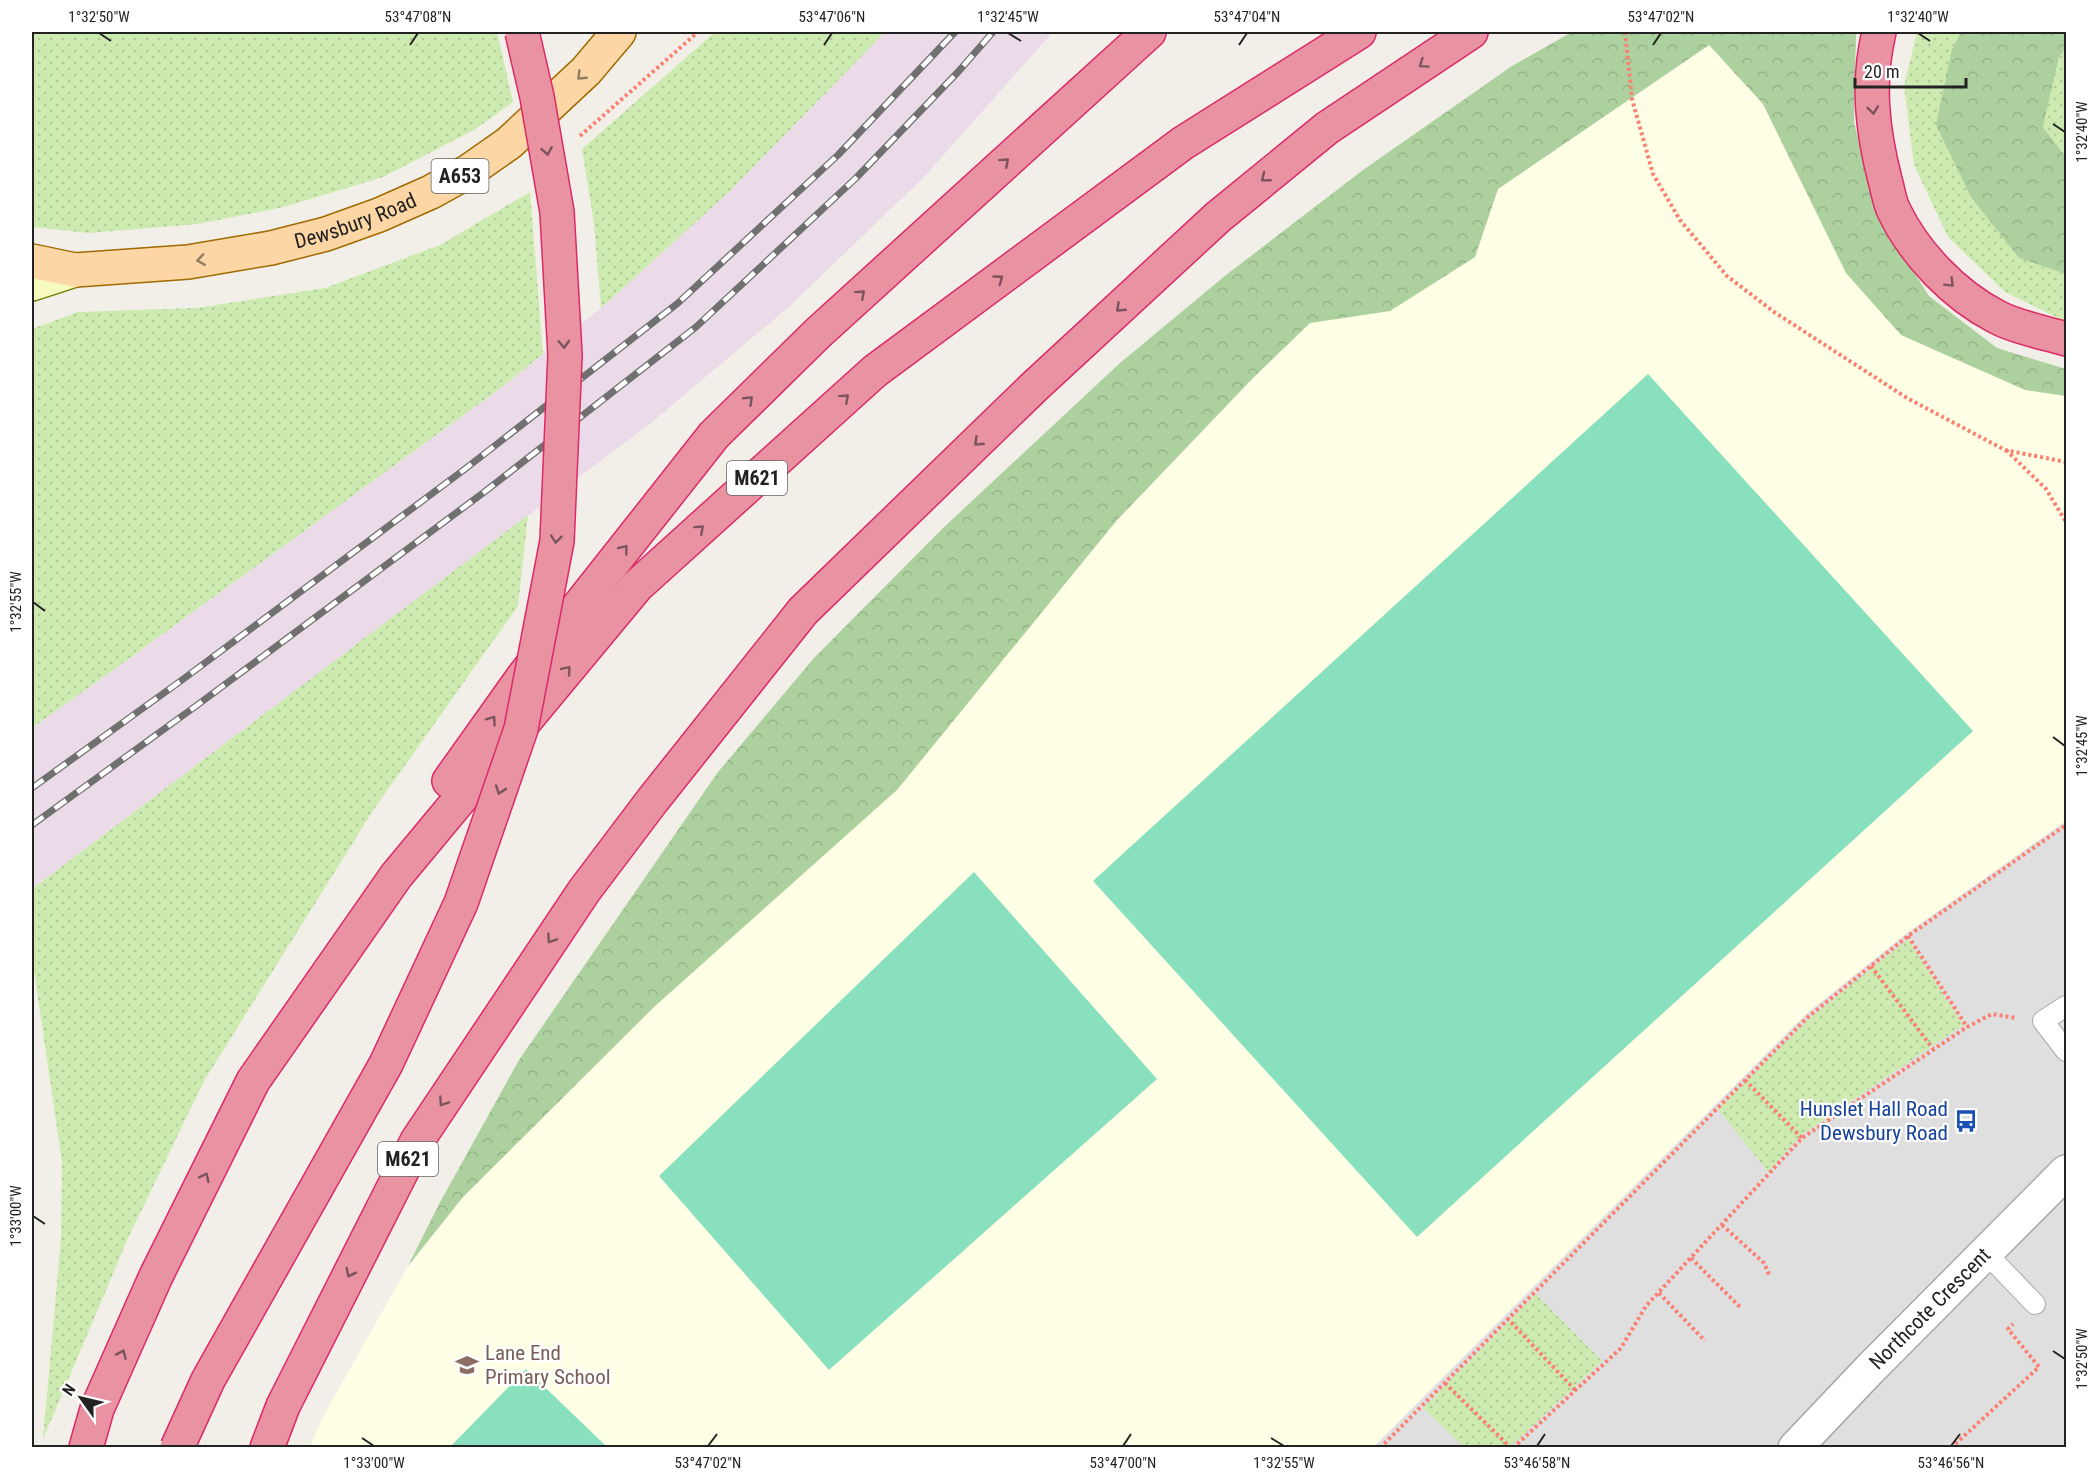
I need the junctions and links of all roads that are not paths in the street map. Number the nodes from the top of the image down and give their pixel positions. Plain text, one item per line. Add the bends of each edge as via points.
1 (522, 32) edge
2 (619, 32) edge
3 (1149, 32) edge
4 (1359, 32) edge
5 (1472, 32) edge
6 (1879, 32) edge
7 (32, 261) edge
8 (75, 270) junction
9 (32, 284) edge
10 (2067, 339) edge
11 (2067, 1006) edge
12 (275, 1049) junction
13 (2067, 1051) edge
14 (2067, 1173) edge
15 (1986, 1253) junction
16 (2035, 1304) road end
17 (86, 1448) edge
18 (177, 1448) edge
19 (267, 1448) edge
20 (1795, 1448) edge

1 -> 18 highway, bridge via 557,212 565,356 556,541 521,729 461,903 386,1064 208,1380
2 -> 8 main road, Dewsbury Road / A653 via 586,71 509,142 469,171 379,215 326,234 258,251 188,262
12 -> 3 highway via 373,889 523,677 714,435 818,333
12 -> 4 highway, M621 via 396,876 637,586 875,372 1183,143
5 -> 19 highway, M621 via 1327,128 1218,217 1034,387 803,611 584,891 417,1141 283,1406
6 -> 10 highway via 1870,93 1879,154 1893,209 1919,251 1960,292 1998,318
7 - 8 main road, Dewsbury Road / A653
8 - 9 street
11 - 13 lane via 2043,1021
17 -> 12 highway, M621 via 97,1409 156,1276 253,1081
14 - 15 street, Northcote Crescent
15 - 16 lane
15 - 20 street, Northcote Crescent

